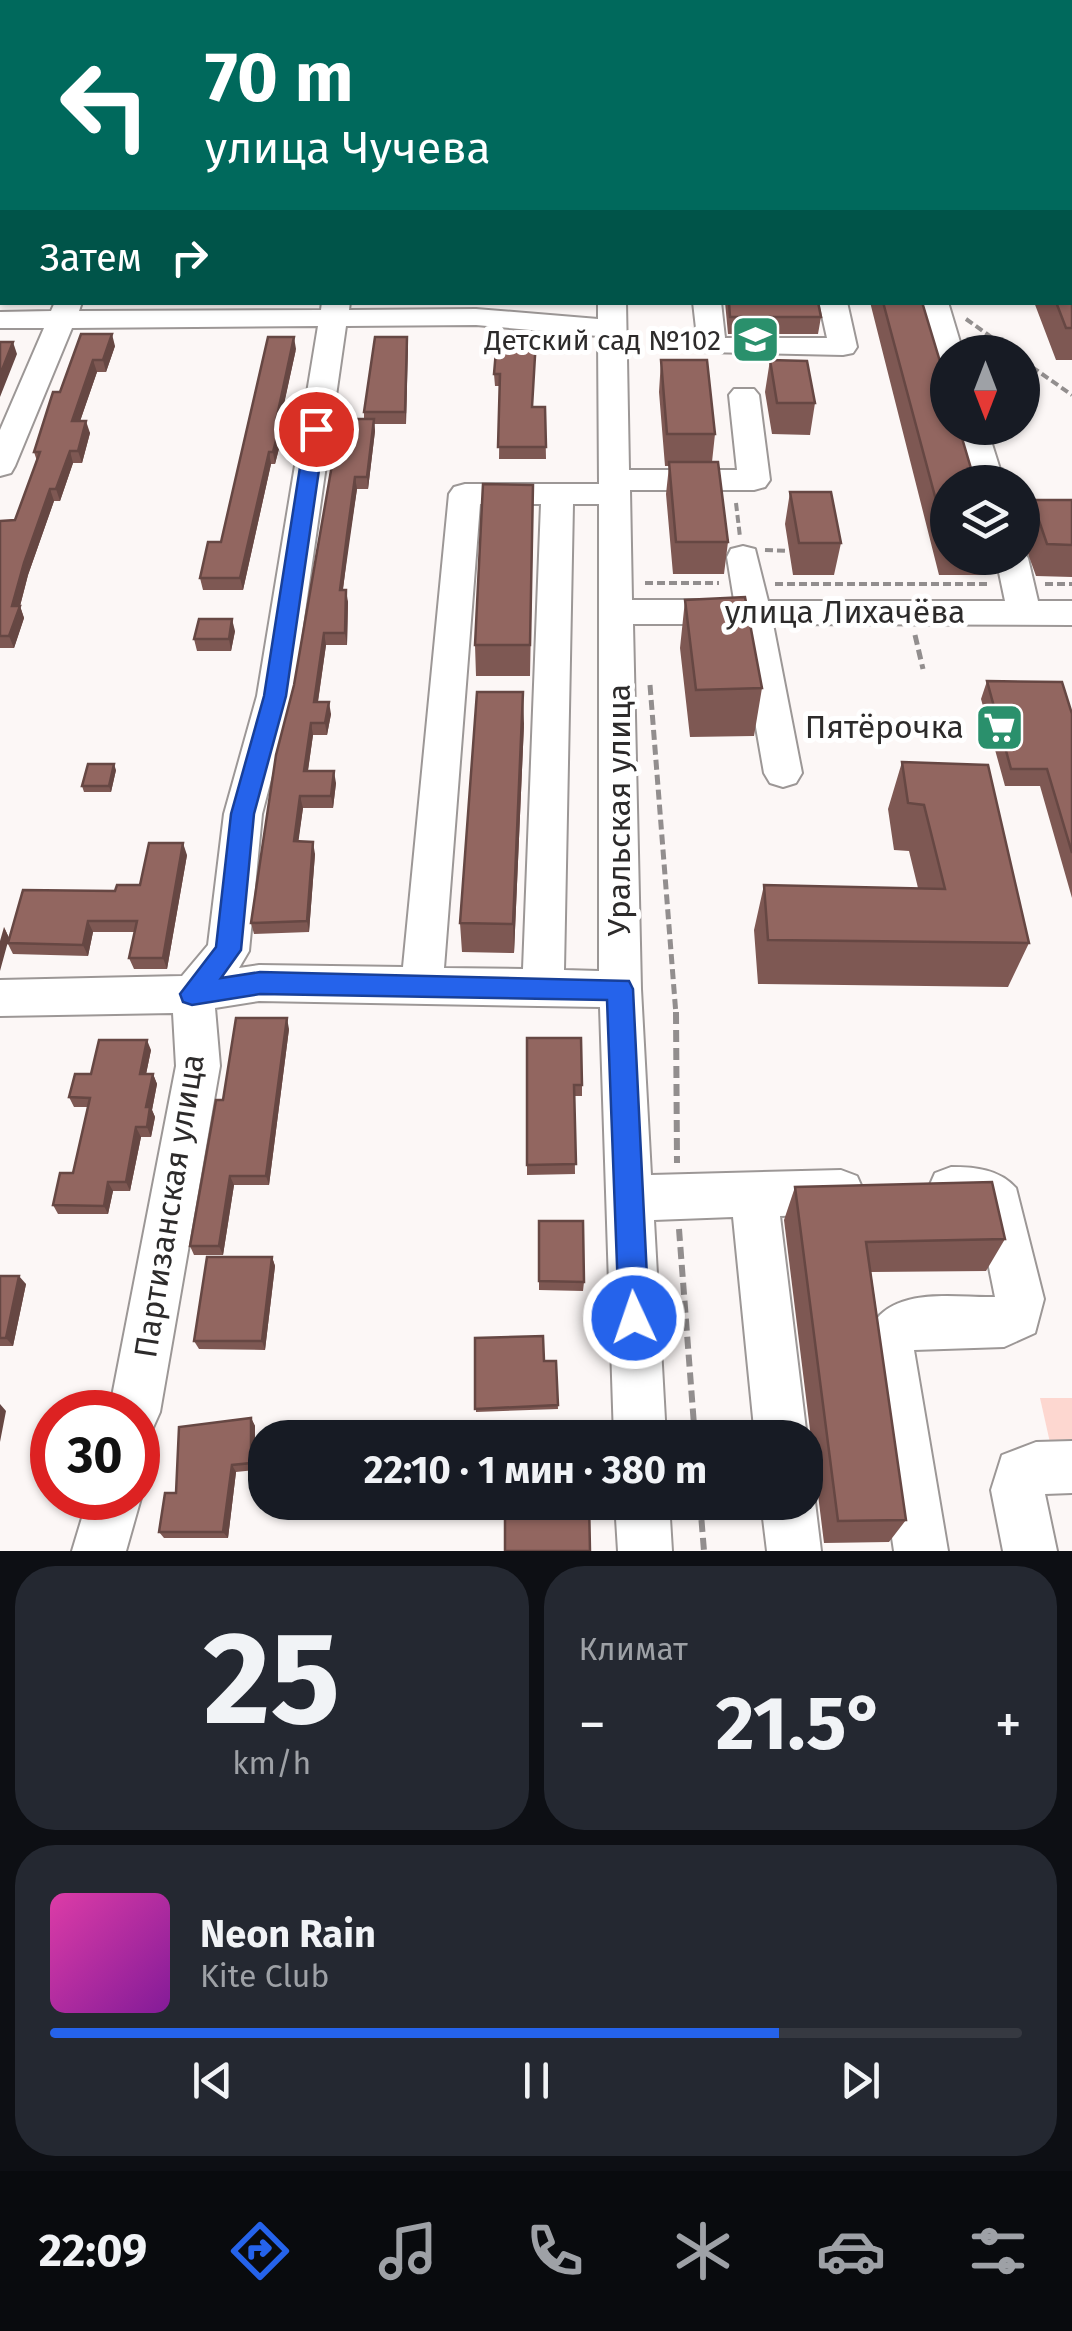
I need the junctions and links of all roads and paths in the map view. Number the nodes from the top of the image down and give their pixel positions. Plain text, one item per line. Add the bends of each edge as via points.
1 (707, 305) edge
2 (834, 305) edge
3 (945, 307) edge
4 (334, 309) edge
5 (65, 311) edge
6 (612, 316) edge
7 (0, 320) edge
8 (947, 335) edge
9 (987, 335) edge
10 (1040, 373) edge
11 (744, 395) dead end
12 (1072, 395) edge
13 (0, 466) edge
14 (733, 480) junction
15 (615, 487) junction
16 (557, 494) junction
17 (789, 551) dead end
18 (753, 576) junction
19 (1019, 585) edge
20 (631, 612) junction
21 (1072, 612) edge
22 (913, 626) dead end
23 (922, 668) dead end
24 (649, 669) dead end
25 (501, 694) junction
26 (783, 773) dead end
27 (422, 984) junction
28 (543, 987) junction
29 (620, 989) junction
30 (192, 994) junction
31 (0, 998) edge
32 (754, 1194) junction
33 (677, 1197) junction
34 (629, 1198) junction
35 (138, 1390) edge
36 (639, 1420) edge
37 (695, 1420) edge
38 (779, 1420) edge
39 (1072, 1467) edge
40 (108, 1520) edge
41 (643, 1520) edge
42 (701, 1520) edge
43 (790, 1520) edge
44 (99, 1551) edge
45 (644, 1551) edge
46 (704, 1551) edge
47 (794, 1551) edge
48 (922, 1551) edge
49 (1030, 1551) edge

1 - 2 street via 712,346 843,347
3 - 8 street
3 - 9 path
4 - 5 street
4 - 6 street
4 - 30 street via 275,696 243,814 228,950
5 - 7 street
5 - 13 street
6 - 15 street, Уральская улица
10 - 12 path
11 - 14 street via 754,480
14 - 15 street
14 - 18 path
15 - 16 street
15 - 20 street, Уральская улица
16 - 25 street
16 - 25 street via 466,494
17 - 18 path
18 - 19 street, улица Лихачёва
18 - 19 path
18 - 20 street, улица Лихачёва
18 - 20 path via 645,583
18 - 26 street
19 - 21 street, улица Лихачёва
20 - 29 street, Уральская улица
22 - 23 path
24 - 33 path via 678,1041
25 - 27 street
25 - 28 street
27 - 28 street
27 - 30 street via 260,983
28 - 29 street
29 - 34 street, Уральская улица
30 - 31 street
30 - 35 street, Партизанская улица via 198,1066
32 - 33 street
32 - 38 street
32 - 48 street via 980,1189 999,1204 1018,1316 1004,1322 912,1323 894,1334 889,1352
33 - 34 street
33 - 37 path
34 - 36 street, Уральская улица
39 - 49 street via 1021,1474
40 - 44 street
41 - 45 street
42 - 46 path
43 - 47 street

